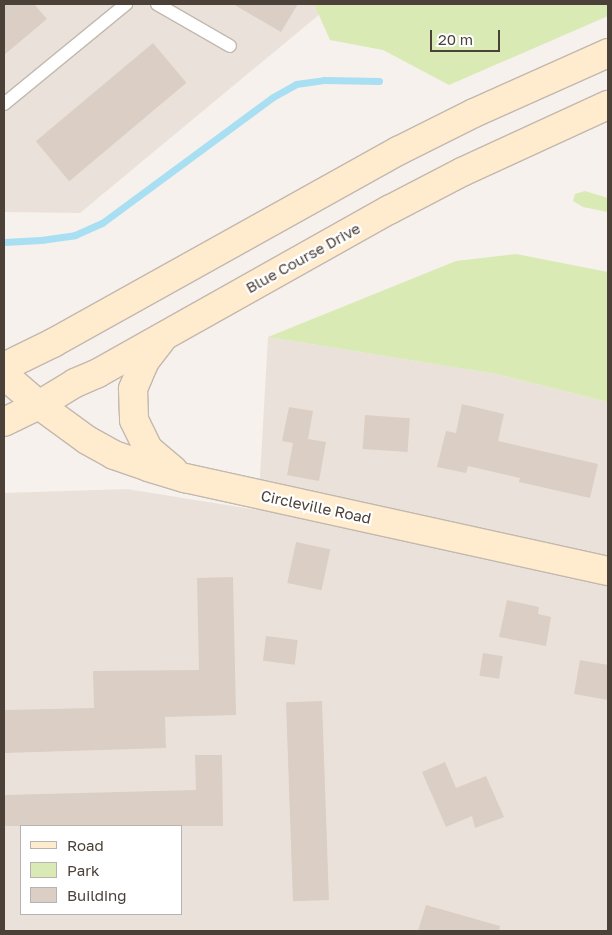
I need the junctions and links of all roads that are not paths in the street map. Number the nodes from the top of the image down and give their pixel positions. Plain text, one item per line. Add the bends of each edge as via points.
1 (126, 4) edge
2 (157, 4) edge
3 (230, 46) dead end
4 (608, 53) edge
5 (4, 104) edge
6 (608, 105) edge
7 (165, 334) junction
8 (4, 367) edge
9 (4, 375) edge
10 (39, 405) junction
11 (4, 422) edge
12 (185, 478) junction
13 (608, 571) edge

1 - 5 lane
2 - 3 lane
4 - 8 main road via 398,151 77,330
6 - 7 main road, Blue Course Drive via 405,201
7 - 10 main road, Blue Course Drive
7 - 12 main road via 145,361 134,388 134,420 148,449
9 - 10 main road, Circleville Road
10 - 11 main road, Blue Course Drive
10 - 12 main road, Circleville Road via 114,455
12 - 13 main road, Circleville Road

